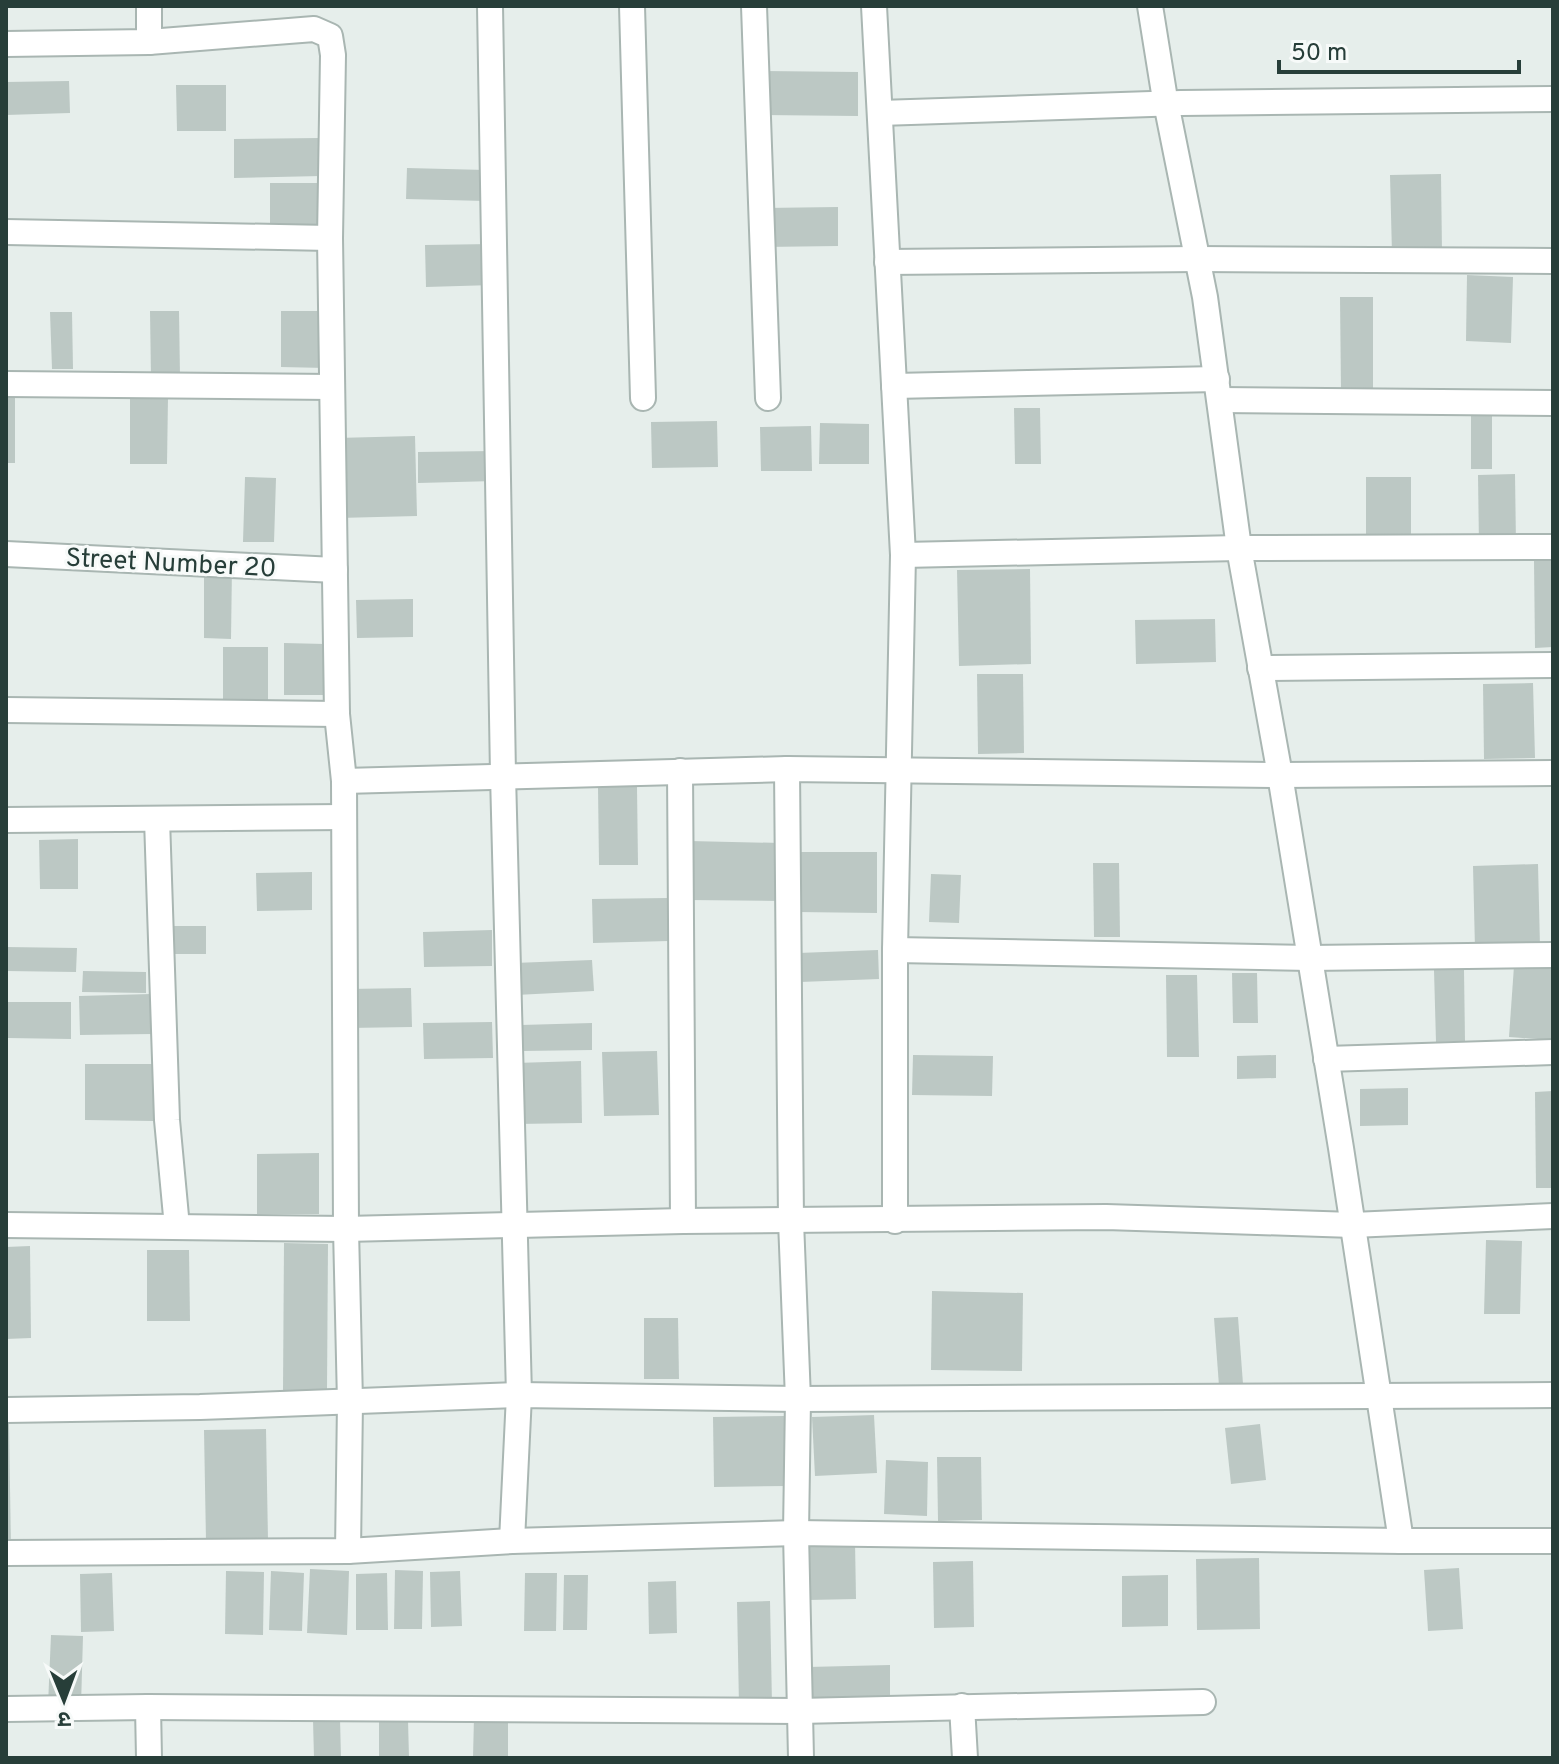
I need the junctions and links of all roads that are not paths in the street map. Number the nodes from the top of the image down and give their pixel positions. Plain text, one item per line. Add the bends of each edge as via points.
1 (149, 6) edge
2 (490, 6) edge
3 (632, 6) edge
4 (754, 6) edge
5 (874, 6) edge
6 (1150, 6) edge
7 (149, 42) junction
8 (6, 44) edge
9 (1553, 99) edge
10 (1167, 104) junction
11 (880, 113) junction
12 (6, 232) edge
13 (330, 238) junction
14 (1197, 259) junction
15 (1553, 261) edge
16 (887, 262) junction
17 (6, 384) edge
18 (894, 386) junction
19 (332, 387) junction
20 (1219, 390) junction
21 (643, 398) dead end
22 (768, 398) dead end
23 (1553, 403) edge
24 (1553, 547) edge
25 (1239, 548) junction
26 (6, 554) edge
27 (903, 555) junction
28 (335, 570) junction
29 (1553, 665) edge
30 (1260, 668) junction
31 (6, 710) edge
32 (337, 714) junction
33 (787, 769) junction
34 (680, 771) junction
35 (897, 772) junction
36 (1553, 773) edge
37 (503, 775) junction
38 (1280, 775) junction
39 (344, 781) junction
40 (344, 817) junction
41 (157, 819) junction
42 (6, 820) edge
43 (895, 950) junction
44 (1553, 955) edge
45 (1310, 958) junction
46 (1553, 1052) edge
47 (1326, 1059) junction
48 (1553, 1216) edge
49 (683, 1221) junction
50 (791, 1221) junction
51 (895, 1221) junction
52 (6, 1225) edge
53 (1353, 1225) junction
54 (516, 1226) junction
55 (177, 1227) junction
56 (346, 1229) junction
57 (519, 1395) junction
58 (1553, 1395) edge
59 (1379, 1396) junction
60 (798, 1399) junction
61 (350, 1402) junction
62 (6, 1410) edge
63 (796, 1533) junction
64 (512, 1541) junction
65 (1401, 1541) junction
66 (1553, 1541) edge
67 (348, 1551) junction
68 (6, 1553) edge
69 (1203, 1702) dead end
70 (962, 1706) junction
71 (148, 1707) junction
72 (6, 1709) edge
73 (799, 1711) junction
74 (149, 1758) edge
75 (801, 1758) edge
76 (965, 1758) edge

1 - 7 street
2 - 37 street
3 - 21 street
4 - 22 street
5 - 11 street
6 - 10 street
7 - 8 street
7 - 13 street via 314,29 330,36
9 - 10 street
10 - 11 street
10 - 14 street
11 - 16 street
12 - 13 street
13 - 19 street
14 - 15 street
14 - 16 street
14 - 20 street
16 - 18 street
17 - 19 street
18 - 20 street
18 - 27 street
19 - 28 street
20 - 23 street
20 - 25 street
24 - 25 street
25 - 27 street
25 - 30 street
26 - 28 street, Street Number 20
27 - 35 street
28 - 32 street
29 - 30 street
30 - 38 street
31 - 32 street
32 - 39 street
33 - 34 street
33 - 35 street
33 - 50 street
34 - 37 street
34 - 49 street
35 - 38 street
35 - 43 street
36 - 38 street
37 - 39 street
37 - 54 street
38 - 45 street
39 - 40 street
40 - 41 street
40 - 56 street
41 - 42 street
41 - 55 street via 167,1120
43 - 45 street
43 - 51 street
44 - 45 street
45 - 47 street
46 - 47 street
47 - 53 street
48 - 53 street
49 - 50 street
49 - 54 street
50 - 51 street
50 - 60 street
51 - 53 street via 1106,1217
52 - 55 street
53 - 59 street
54 - 56 street
54 - 57 street
55 - 56 street
56 - 61 street
57 - 60 street
57 - 61 street
57 - 64 street
58 - 59 street
59 - 60 street
59 - 65 street
60 - 63 street
61 - 62 street
61 - 67 street
63 - 64 street
63 - 65 street
63 - 73 street
64 - 67 street
65 - 66 street
67 - 68 street
69 - 70 street
70 - 73 street
70 - 76 street
71 - 72 street
71 - 73 street
71 - 74 street
73 - 75 street

